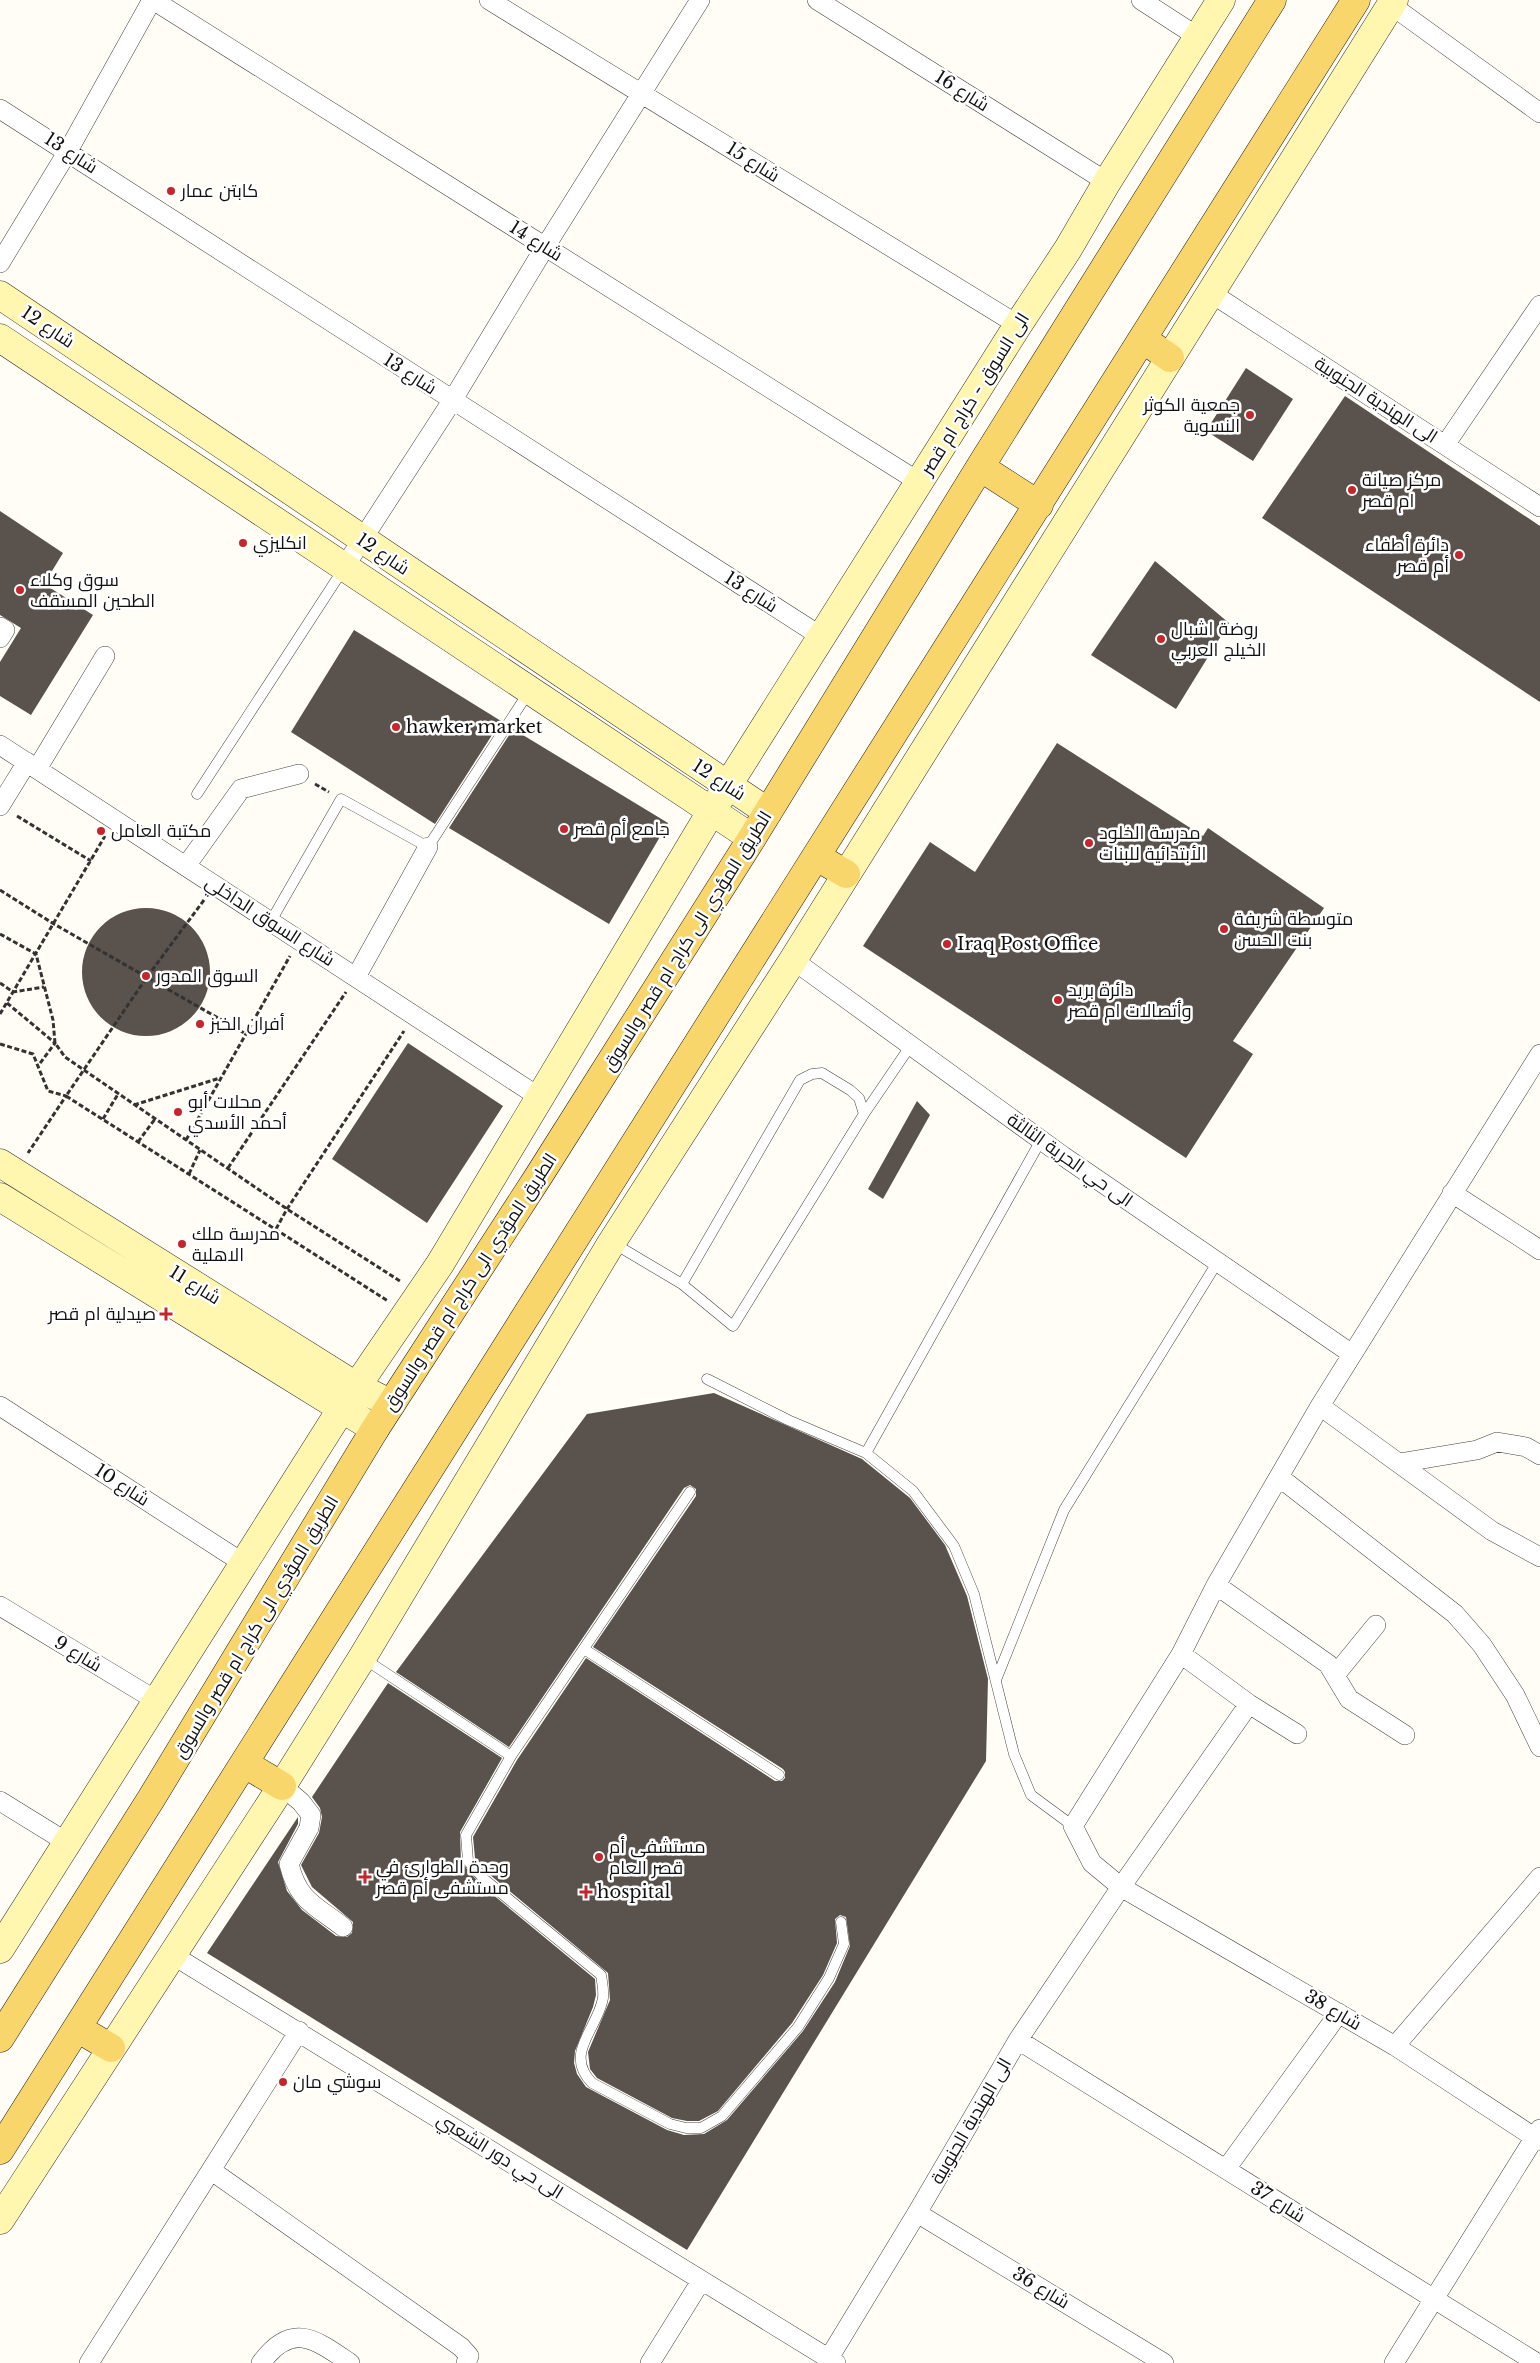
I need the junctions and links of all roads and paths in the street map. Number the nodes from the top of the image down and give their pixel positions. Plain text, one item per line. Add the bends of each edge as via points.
1 (153, 0) edge
2 (489, 0) edge
3 (700, 0) edge
4 (817, 0) edge
5 (1141, 0) edge
6 (1221, 0) edge
7 (1272, 0) edge
8 (1356, 0) edge
9 (1393, 2) edge
10 (1198, 37) junction
11 (642, 94) junction
12 (0, 109) edge
13 (1540, 113) edge
14 (68, 151) junction
15 (1107, 182) junction
16 (545, 247) junction
17 (0, 263) edge
18 (1211, 293) junction
19 (0, 295) edge
20 (1540, 304) edge
21 (1018, 325) junction
22 (0, 338) edge
23 (1144, 340) junction
24 (1170, 358) junction
25 (452, 401) junction
26 (1445, 445) junction
27 (980, 467) junction
28 (919, 482) junction
29 (1039, 505) junction
30 (1540, 507) edge
31 (363, 540) junction
32 (345, 566) junction
33 (0, 627) edge
34 (822, 637) junction
35 (0, 638) edge
36 (105, 656) dead end
37 (530, 690) junction
38 (0, 745) edge
39 (32, 765) junction
40 (299, 774) joint
41 (728, 786) junction
42 (197, 794) dead end
43 (342, 800) junction
44 (4, 808) edge
45 (711, 812) junction
46 (768, 812) junction
47 (115, 819) junction
48 (752, 838) junction
49 (428, 847) junction
50 (817, 857) junction
51 (91, 861) junction
52 (186, 866) junction
53 (846, 874) junction
54 (215, 885) junction
55 (0, 890) edge
56 (271, 921) junction
57 (54, 924) junction
58 (0, 934) edge
59 (299, 940) junction
60 (36, 954) junction
61 (793, 960) junction
62 (356, 977) junction
63 (147, 978) junction
64 (0, 983) edge
65 (44, 987) junction
66 (13, 992) junction
67 (7, 1003) junction
68 (0, 1014) edge
69 (414, 1015) junction
70 (246, 1034) junction
71 (55, 1043) junction
72 (0, 1044) edge
73 (910, 1045) junction
74 (1538, 1061) edge
75 (37, 1066) junction
76 (84, 1070) junction
77 (221, 1078) junction
78 (118, 1094) junction
79 (66, 1096) junction
80 (539, 1097) junction
81 (134, 1105) junction
82 (864, 1114) junction
83 (103, 1119) junction
84 (155, 1119) junction
85 (186, 1140) junction
86 (1041, 1140) junction
87 (138, 1142) junction
88 (200, 1150) junction
89 (8, 1167) edge
90 (228, 1168) junction
91 (189, 1174) junction
92 (1452, 1193) junction
93 (0, 1197) edge
94 (287, 1208) junction
95 (276, 1229) junction
96 (612, 1242) junction
97 (1540, 1250) edge
98 (1217, 1263) junction
99 (682, 1284) junction
100 (406, 1285) dead end
101 (394, 1304) dead end
102 (1352, 1354) junction
103 (708, 1379) dead end
104 (349, 1397) junction
105 (391, 1404) junction
106 (0, 1406) edge
107 (1320, 1406) junction
108 (375, 1429) junction
109 (866, 1453) junction
110 (1540, 1455) edge
111 (1399, 1463) junction
112 (1279, 1477) junction
113 (690, 1492) dead end
114 (1540, 1557) edge
115 (243, 1563) junction
116 (1216, 1585) junction
117 (0, 1606) edge
118 (1376, 1625) dead end
119 (584, 1649) junction
120 (1181, 1654) junction
121 (362, 1658) junction
122 (1336, 1674) junction
123 (996, 1680) junction
124 (156, 1701) junction
125 (1249, 1704) junction
126 (1297, 1734) dead end
127 (1405, 1735) dead end
128 (1540, 1747) edge
129 (511, 1756) junction
130 (245, 1764) junction
131 (779, 1775) dead end
132 (282, 1786) junction
133 (0, 1802) edge
134 (1073, 1826) junction
135 (68, 1843) junction
136 (1540, 1877) edge
137 (1121, 1887) junction
138 (841, 1922) dead end
139 (343, 1927) dead end
140 (0, 1949) edge
141 (171, 1954) junction
142 (1339, 2014) junction
143 (77, 2028) junction
144 (299, 2031) junction
145 (0, 2038) edge
146 (1018, 2040) junction
147 (1395, 2046) junction
148 (110, 2048) junction
149 (1538, 2136) edge
150 (0, 2150) edge
151 (1226, 2170) junction
152 (212, 2171) junction
153 (917, 2213) junction
154 (0, 2220) edge
155 (701, 2281) junction
156 (1434, 2299) junction
157 (830, 2362) edge
158 (89, 2363) edge
159 (261, 2363) edge
160 (350, 2363) edge
161 (466, 2363) edge
162 (650, 2363) edge
163 (1164, 2363) edge
164 (1394, 2363) edge
165 (1537, 2363) edge

1 - 14 street
1 - 16 street, شارع 14
2 - 11 street, شارع 15
3 - 11 street
4 - 15 street, شارع 16
5 - 10 street
6 - 10 street, الى السوق - كراج ام قصر
7 - 27 main road, الطريق المؤدي الى كراج ام قصر والسوق
8 - 23 main road
9 - 13 street
9 - 18 street
10 - 15 street, الى السوق - كراج ام قصر
11 - 16 street
11 - 21 street, شارع 15
12 - 14 street, شارع 13
14 - 17 street
14 - 25 street, شارع 13
15 - 21 street, الى السوق - كراج ام قصر
16 - 25 street
16 - 28 street, شارع 14
18 - 24 street
18 - 26 street, الى الهندية الجنوبية
19 - 31 street, شارع 12
20 - 26 street
21 - 28 street, الى السوق - كراج ام قصر
22 - 32 street, شارع 12
23 - 24 main road
23 - 29 main road
24 - 53 street
25 - 31 street
25 - 34 street, شارع 13
26 - 30 street, الى الهندية الجنوبية
27 - 29 main road
27 - 46 main road, الطريق المؤدي الى كراج ام قصر والسوق
28 - 34 street, الى السوق - كراج ام قصر
29 - 50 main road
31 - 32 street
31 - 41 street, شارع 12
32 - 37 street, شارع 12
32 - 42 lane
33 - 35 street via 5,630
34 - 41 street, الى السوق - كراج ام قصر
36 - 39 street
37 - 45 street, شارع 12
37 - 49 lane
38 - 39 street, شارع السوق الداخلي
39 - 44 street
39 - 47 street, شارع السوق الداخلي
40 - 43 path
40 - 52 street via 241,789
41 - 45 street, الى السوق - كراج ام قصر
41 - 46 street, شارع 12
43 - 49 lane
43 - 56 lane
44 - 51 path
45 - 48 street, شارع 12
45 - 80 street, الى السوق - كراج ام قصر
46 - 48 main road, الطريق المؤدي الى كراج ام قصر والسوق
47 - 51 path
47 - 52 street, شارع السوق الداخلي
48 - 105 main road, الطريق المؤدي الى كراج ام قصر والسوق
49 - 62 street
50 - 53 main road
50 - 130 main road
51 - 57 path
52 - 54 street, شارع السوق الداخلي
53 - 61 street
54 - 56 street, شارع السوق الداخلي
54 - 63 path
55 - 57 path
56 - 59 street, شارع السوق الداخلي
57 - 60 path
57 - 63 path
58 - 60 path
59 - 62 street, شارع السوق الداخلي
59 - 70 path
60 - 65 path
60 - 66 path
61 - 73 street, الى حي الحرية الثالثة
61 - 96 street
62 - 69 street, شارع السوق الداخلي
62 - 90 path
63 - 70 path
63 - 76 path
64 - 66 path
65 - 66 path
65 - 71 path
66 - 67 path
67 - 68 path
67 - 71 path
69 - 80 street, شارع السوق الداخلي
69 - 94 path
70 - 77 path
71 - 75 path
71 - 76 path via 65,1057
72 - 75 path via 33,1054
73 - 82 lane
73 - 86 street, الى حي الحرية الثالثة
74 - 92 street
75 - 79 path via 48,1091
76 - 78 path
76 - 79 path
77 - 81 path
77 - 85 path
78 - 81 path
78 - 83 path
79 - 83 path
79 - 89 path
80 - 104 street, الى السوق - كراج ام قصر via 440,1264
81 - 84 path
82 - 99 lane via 733,1326
82 - 99 lane via 859,1098 822,1073 800,1080
83 - 87 path
84 - 85 path
84 - 87 path
85 - 88 path
86 - 98 street, الى حي الحرية الثالثة
86 - 109 lane
87 - 91 path
88 - 90 path
88 - 91 path
89 - 104 street, شارع 11
90 - 94 path
91 - 95 path
92 - 97 street
92 - 102 street
93 - 104 street, شارع 11
94 - 95 path
94 - 100 path
95 - 101 path
96 - 99 lane
96 - 121 street
98 - 102 street, الى حي الحرية الثالثة
98 - 123 lane via 1064,1510
102 - 107 street
103 - 109 lane via 788,1420
104 - 105 street, شارع 11
104 - 108 street, شارع 11
104 - 115 street, الى السوق - كراج ام قصر
105 - 108 main road, الطريق المؤدي الى كراج ام قصر والسوق
106 - 115 street, شارع 10
107 - 111 street
107 - 112 street
108 - 145 main road, الطريق المؤدي الى كراج ام قصر والسوق via 151,1799
109 - 123 lane via 913,1491 954,1546 974,1594
110 - 111 street via 1526,1447 1497,1442 1477,1450
111 - 114 street via 1492,1531
112 - 116 street
112 - 128 street via 1455,1614 1482,1645 1515,1695
113 - 119 lane
115 - 124 street, الى السوق - كراج ام قصر
116 - 120 street
116 - 122 street via 1328,1664
117 - 124 street, شارع 9
118 - 122 street
119 - 129 lane
119 - 131 lane
120 - 125 street
120 - 134 street
121 - 129 lane
121 - 132 street
122 - 127 street via 1349,1699
123 - 134 lane via 1014,1754 1031,1795
124 - 135 street, الى السوق - كراج ام قصر
125 - 126 street
125 - 137 street, الى الهندية الجنوبية
129 - 138 lane via 466,1835 468,1861 484,1879 601,1975 603,2000 582,2048 580,2067 586,2077 670,2124 701,2128 722,2116 798,2028 829,1978 844,1944
130 - 132 main road
130 - 143 main road
132 - 139 street via 311,1815 310,1828 289,1864 293,1882 301,1895
132 - 141 street
133 - 135 street
134 - 137 street, شارع 38 via 1092,1863
135 - 140 street, الى السوق - كراج ام قصر
136 - 147 street
137 - 142 street, شارع 38
137 - 146 street, الى الهندية الجنوبية
141 - 144 street, الى حي دور الشعبي
141 - 148 street
142 - 147 street, شارع 38
142 - 151 street
143 - 148 main road
143 - 150 main road
144 - 152 street
144 - 155 street, الى حي دور الشعبي
146 - 151 street, شارع 37
146 - 153 street, الى الهندية الجنوبية
147 - 149 street, شارع 38
148 - 154 street
149 - 156 street
151 - 156 street, شارع 37
152 - 158 street
152 - 161 street via 461,2347 468,2356
153 - 157 street, الى الهندية الجنوبية
153 - 163 street, شارع 36
155 - 157 street, الى حي دور الشعبي
155 - 162 street
156 - 164 street
156 - 165 street, شارع 37
159 - 160 street via 272,2349 293,2337 313,2339

